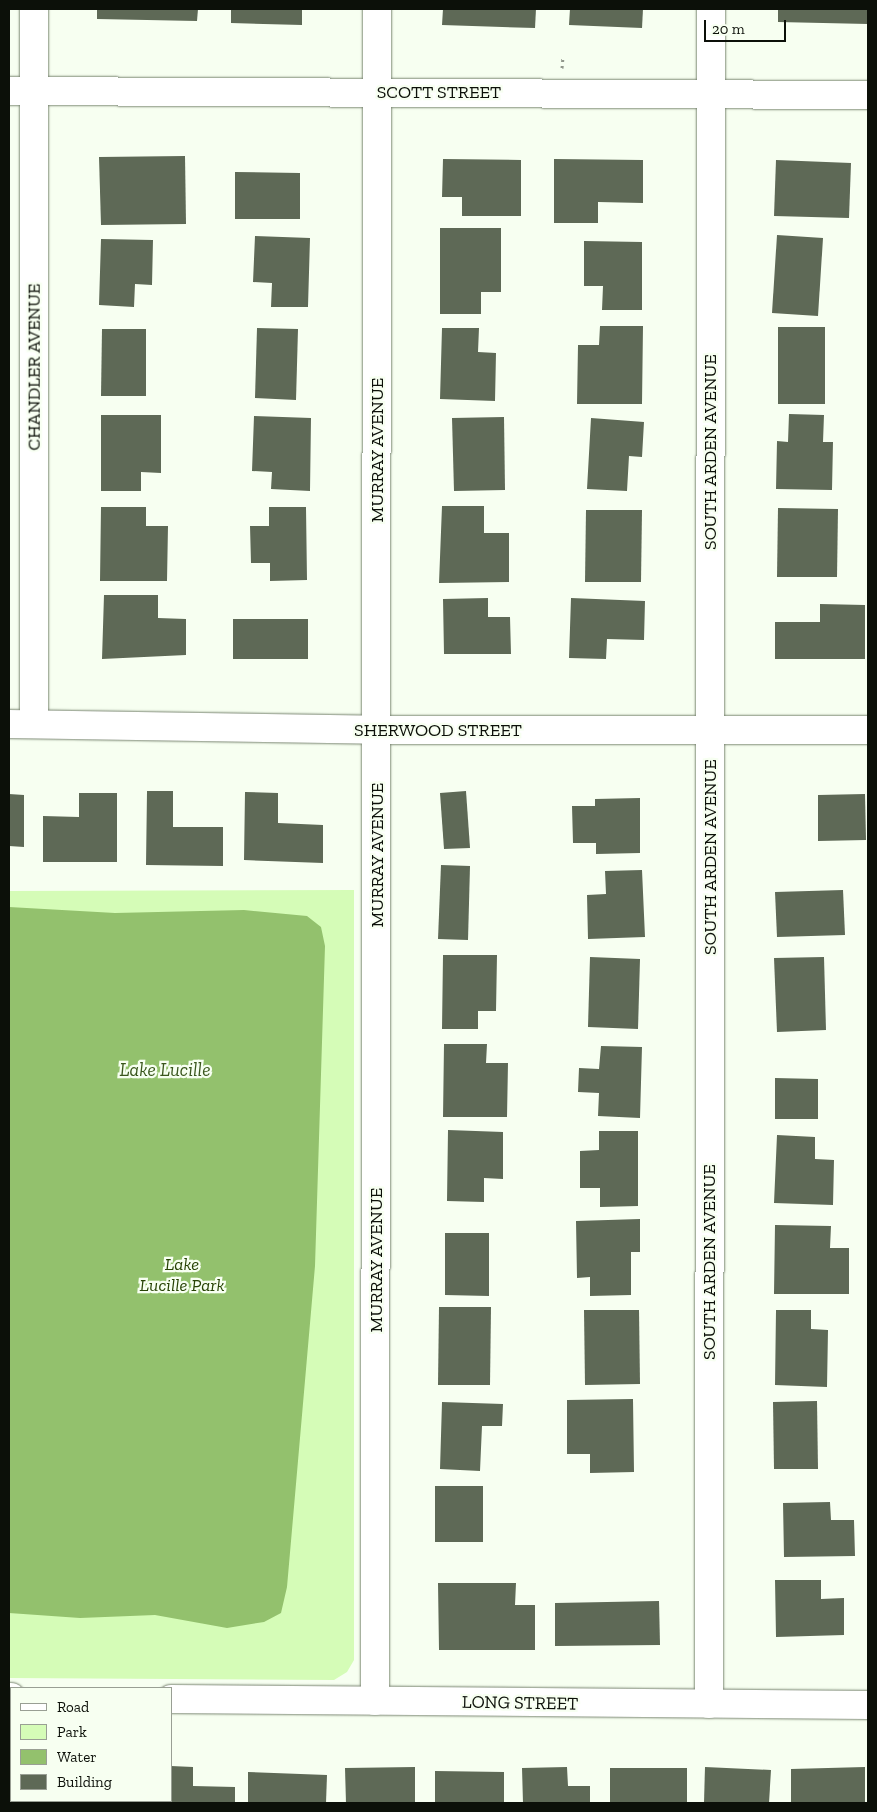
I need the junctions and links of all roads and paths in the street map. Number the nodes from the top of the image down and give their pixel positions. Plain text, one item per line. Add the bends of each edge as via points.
1 (34, 9) edge
2 (376, 9) edge
3 (711, 9) edge
4 (22, 91) edge
5 (376, 92) junction
6 (711, 95) junction
7 (868, 95) edge
8 (21, 724) edge
9 (377, 730) junction
10 (710, 730) junction
11 (868, 730) edge
12 (172, 1699) edge
13 (374, 1701) junction
14 (709, 1704) junction
15 (868, 1705) edge

1 - 4 street, CHANDLER AVENUE
2 - 5 street, MURRAY AVENUE
3 - 6 street, SOUTH ARDEN AVENUE
4 - 5 street, SCOTT STREET
4 - 8 street, CHANDLER AVENUE
5 - 6 street, SCOTT STREET
5 - 9 street, MURRAY AVENUE
6 - 7 street, SCOTT STREET
6 - 10 street, SOUTH ARDEN AVENUE
8 - 9 street, SHERWOOD STREET
9 - 10 street, SHERWOOD STREET
9 - 13 street, MURRAY AVENUE
10 - 11 street, SHERWOOD STREET
10 - 14 street, SOUTH ARDEN AVENUE
12 - 13 street, LONG STREET
13 - 14 street, LONG STREET
14 - 15 street, LONG STREET

